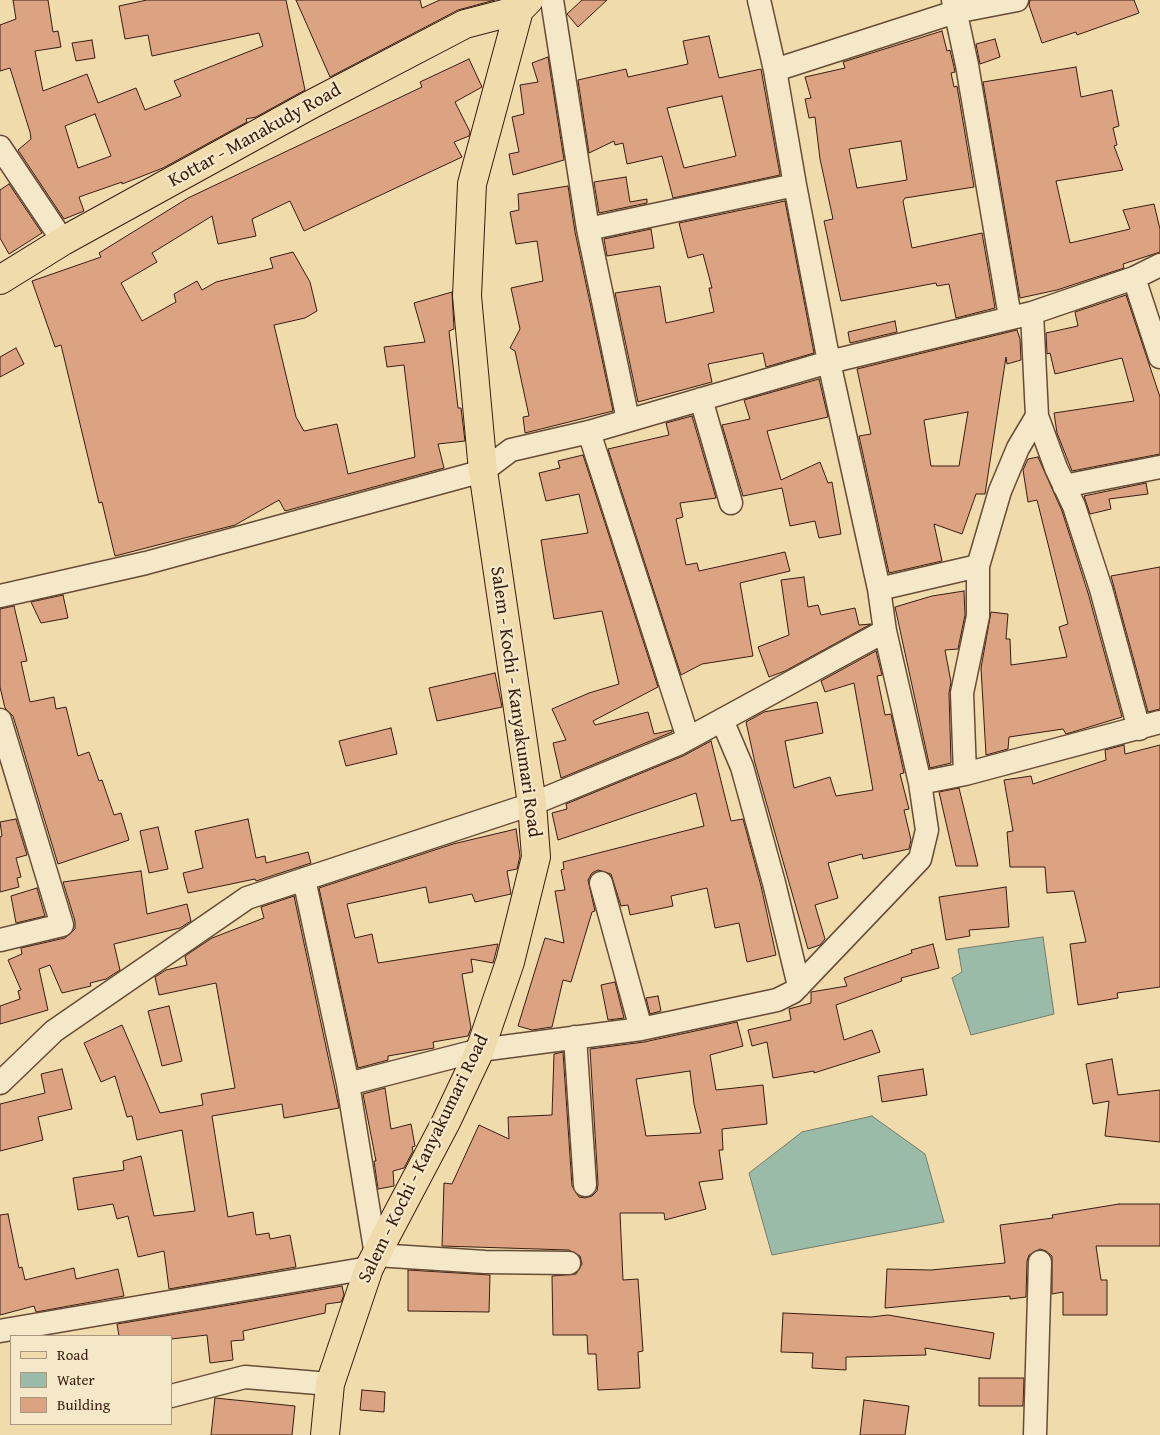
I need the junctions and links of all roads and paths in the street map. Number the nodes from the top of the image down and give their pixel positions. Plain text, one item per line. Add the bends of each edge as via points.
1 (552, 0) edge
2 (759, 0) edge
3 (1016, 0) edge
4 (523, 3) edge
5 (954, 6) edge
6 (775, 70) junction
7 (1, 150) edge
8 (794, 185) junction
9 (588, 229) junction
10 (63, 242) junction
11 (1160, 265) edge
12 (1134, 278) junction
13 (0, 280) edge
14 (1032, 313) junction
15 (1010, 317) junction
16 (1160, 357) edge
17 (829, 362) junction
18 (701, 399) junction
19 (1037, 416) junction
20 (628, 420) junction
21 (589, 432) junction
22 (1160, 467) edge
23 (483, 471) junction
24 (1064, 486) junction
25 (731, 503) dead end
26 (978, 566) junction
27 (879, 589) junction
28 (0, 596) edge
29 (885, 631) junction
30 (0, 720) edge
31 (722, 720) junction
32 (1150, 725) edge
33 (688, 738) junction
34 (965, 774) junction
35 (920, 783) junction
36 (532, 804) junction
37 (304, 879) junction
38 (601, 883) dead end
39 (0, 940) edge
40 (799, 986) junction
41 (641, 1029) junction
42 (575, 1037) junction
43 (480, 1050) junction
44 (0, 1083) edge
45 (348, 1084) junction
46 (585, 1185) dead end
47 (373, 1261) junction
48 (1040, 1262) dead end
49 (569, 1263) dead end
50 (0, 1331) edge
51 (330, 1384) junction
52 (172, 1396) edge
53 (325, 1435) edge
54 (1035, 1435) edge

1 - 9 street
2 - 6 street
3 - 5 street
4 - 10 main road, Kottar - Manakudy Road via 466,24 310,105
4 - 23 main road, Salem - Kochi - Kanyakumari Road via 472,184 468,296
5 - 6 street
5 - 15 street via 968,64
6 - 8 street
7 - 10 street
8 - 9 street
8 - 17 street
9 - 20 street
10 - 13 main road, Kottar - Manakudy Road
11 - 12 street
12 - 14 street
12 - 16 street
14 - 15 street
14 - 19 street
15 - 17 street
17 - 18 street
17 - 27 street
18 - 20 street
18 - 25 street
19 - 24 street
19 - 26 street via 1018,448 1000,491
20 - 21 street
21 - 23 street via 511,450
21 - 33 street
22 - 24 street
23 - 28 street via 146,563
23 - 36 main road, Salem - Kochi - Kanyakumari Road
24 - 32 street via 1074,506
26 - 27 street
26 - 34 street via 978,616 962,693
27 - 29 street
29 - 31 street
29 - 35 street
30 - 39 street via 62,925
31 - 33 street
31 - 40 street via 742,766
32 - 34 street
33 - 36 street
34 - 35 street
35 - 40 street via 927,830 920,859
36 - 37 street
36 - 43 main road, Salem - Kochi - Kanyakumari Road via 536,857 528,896
37 - 44 street via 247,898 54,1031
37 - 45 street
38 - 41 street
40 - 41 street via 777,1000
41 - 42 street
42 - 43 street
42 - 46 street
43 - 45 street
43 - 47 main road, Salem - Kochi - Kanyakumari Road
45 - 47 street
47 - 49 street
47 - 50 street
47 - 51 main road, Salem - Kochi - Kanyakumari Road
48 - 54 street
51 - 52 street via 245,1377
51 - 53 main road, Salem - Kochi - Kanyakumari Road

